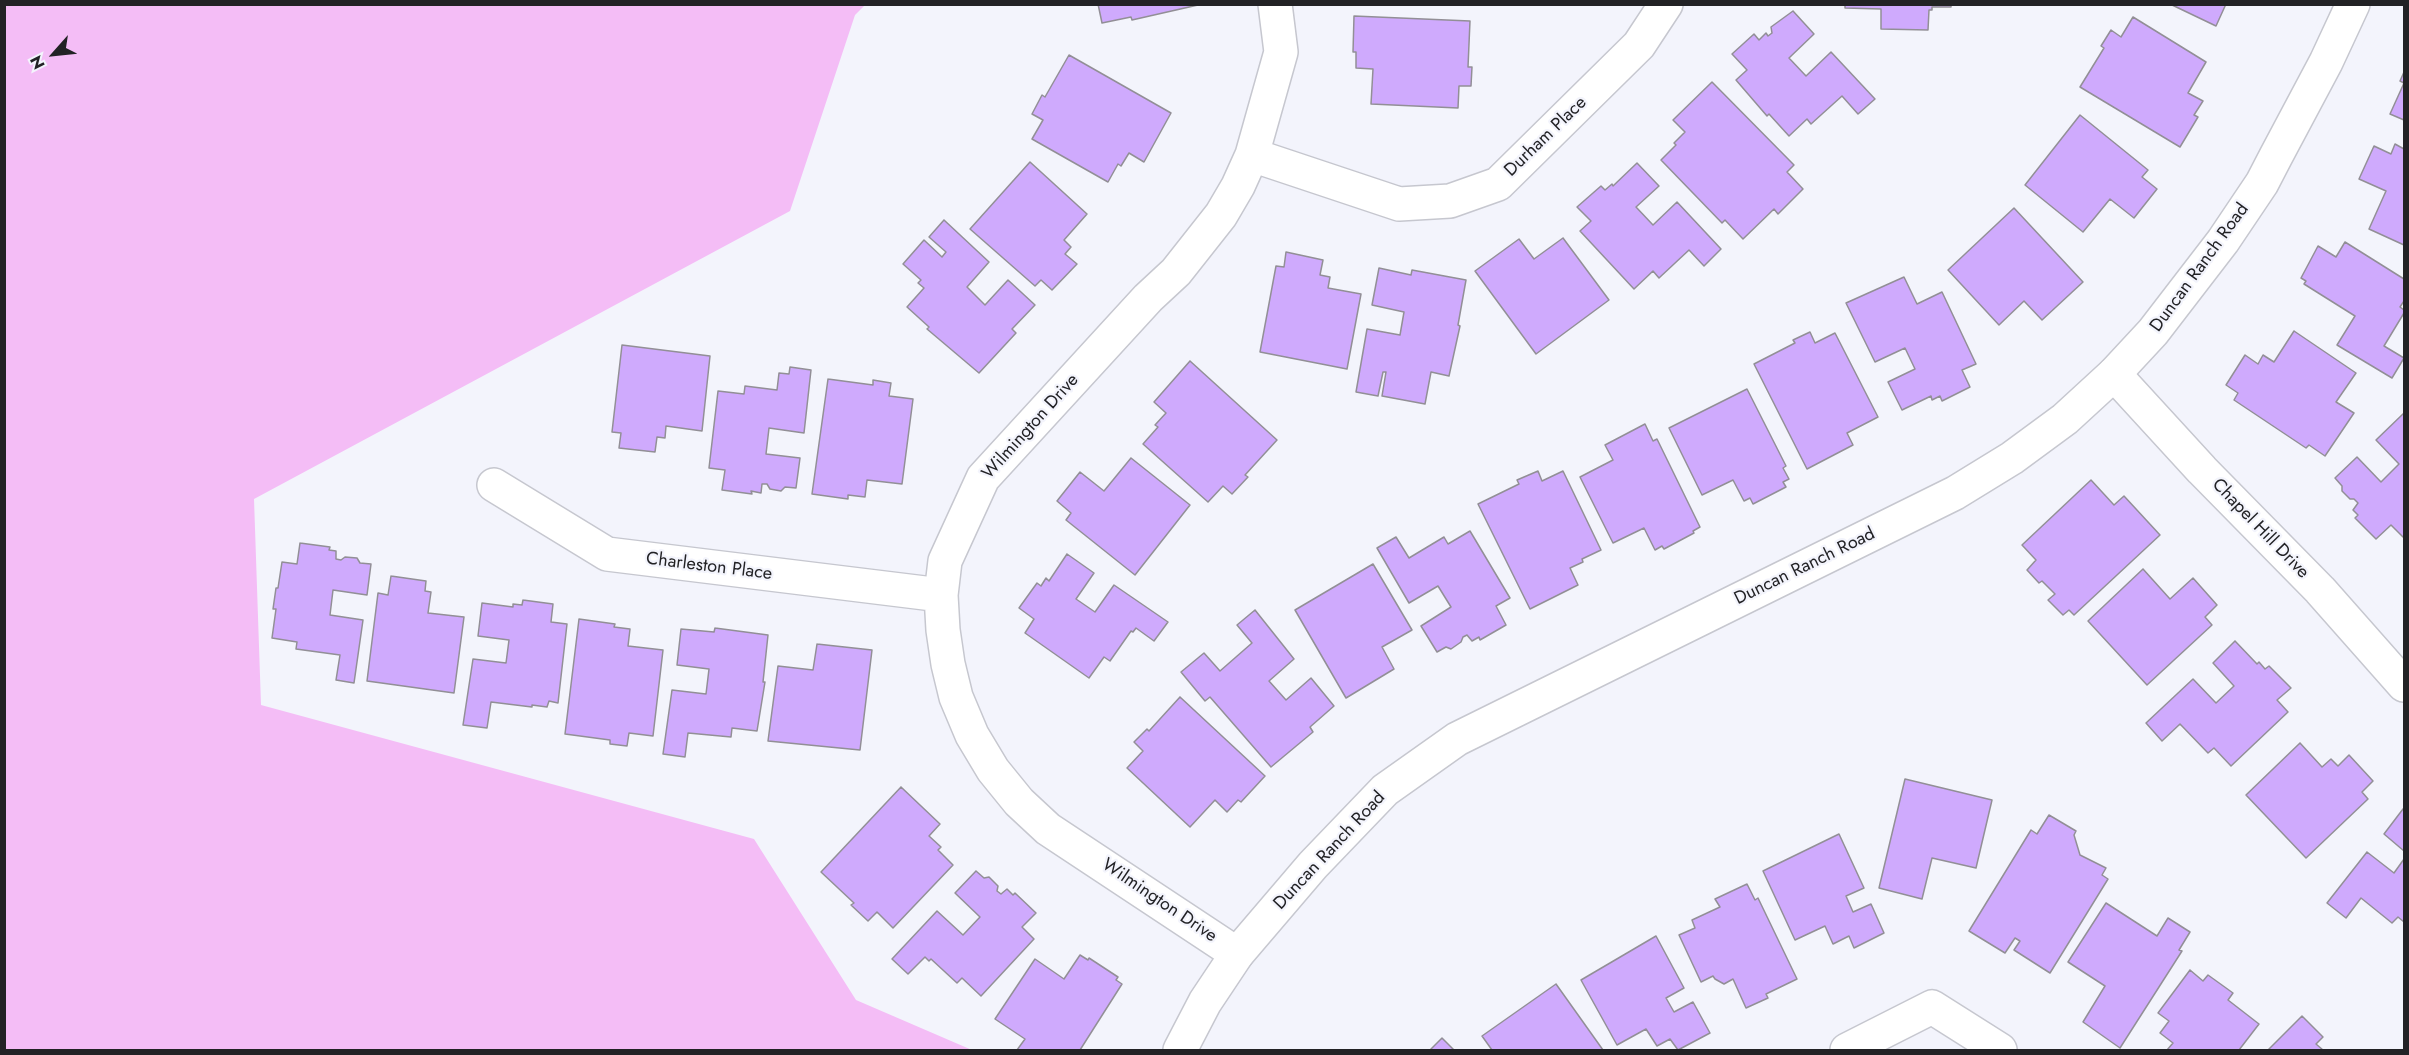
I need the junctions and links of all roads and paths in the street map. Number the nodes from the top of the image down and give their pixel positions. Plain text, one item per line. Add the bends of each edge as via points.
1 (1275, 4) edge
2 (1666, 4) edge
3 (2353, 4) edge
4 (1252, 156) junction
5 (2114, 374) junction
6 (494, 485) dead end
7 (941, 595) junction
8 (2404, 685) edge
9 (1237, 954) junction
10 (1180, 1050) edge
11 (1847, 1050) edge
12 (2000, 1050) edge

1 - 4 street, Wilmington Drive via 1281,52
2 - 4 street, Durham Place via 1639,45 1498,184 1450,201 1399,204
3 - 5 street, Duncan Ranch Road via 2262,183 2189,287
4 - 7 street, Wilmington Drive via 1221,215 1176,272 983,478 945,561
5 - 8 street, Chapel Hill Drive via 2320,590
5 - 9 street, Duncan Ranch Road via 2065,419 1955,493 1457,739 1385,790 1313,865
6 - 7 street, Charleston Place via 607,554
7 - 9 street, Wilmington Drive via 943,630 956,697 972,735 1019,802 1048,829
9 - 10 street, Duncan Ranch Road via 1205,1002
11 - 12 street via 1932,1007

